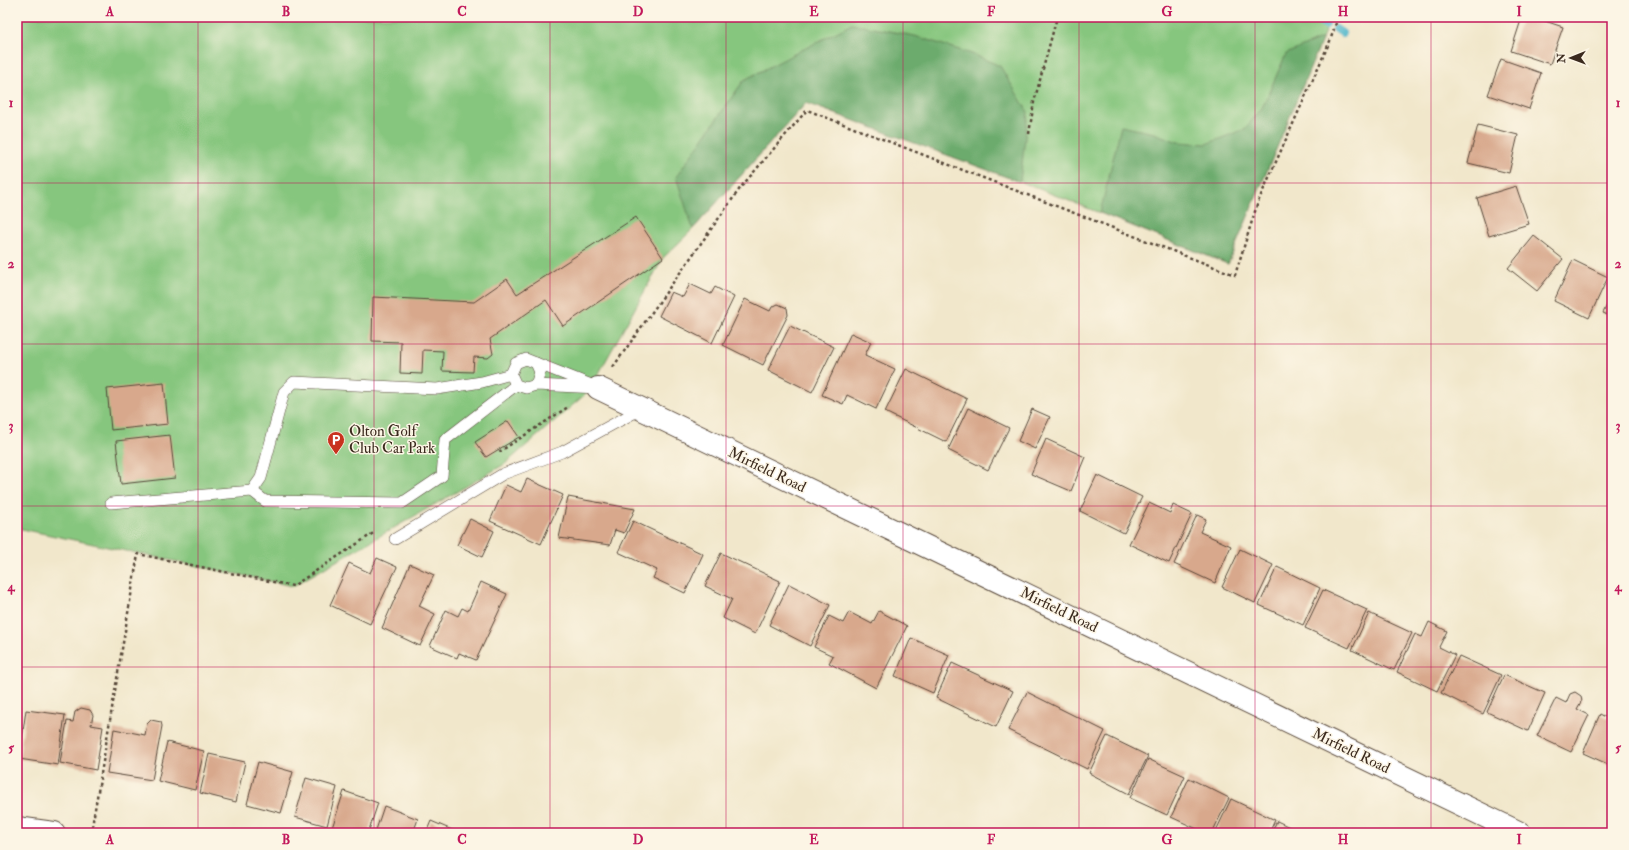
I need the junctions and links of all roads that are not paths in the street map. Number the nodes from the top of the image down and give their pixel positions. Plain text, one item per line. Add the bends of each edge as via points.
1 (536, 363) junction
2 (511, 374) junction
3 (516, 385) junction
4 (536, 385) junction
5 (598, 388) junction
6 (641, 409) junction
7 (252, 491) junction
8 (111, 503) dead end
9 (396, 539) dead end
10 (17, 828) edge
11 (54, 833) edge
12 (1520, 833) edge

1 - 2 lane via 526,359 516,363
1 - 4 lane via 540,372
1 - 5 lane
2 - 3 lane
2 - 7 lane via 482,382 437,389 294,382 284,392 261,478
3 - 4 lane via 526,388
3 - 7 lane via 445,440 442,476 402,503 265,501
4 - 5 lane
5 - 6 street, Mirfield Road
6 - 9 lane via 562,452 503,474
6 - 12 street, Mirfield Road
7 - 8 lane
10 - 11 street

